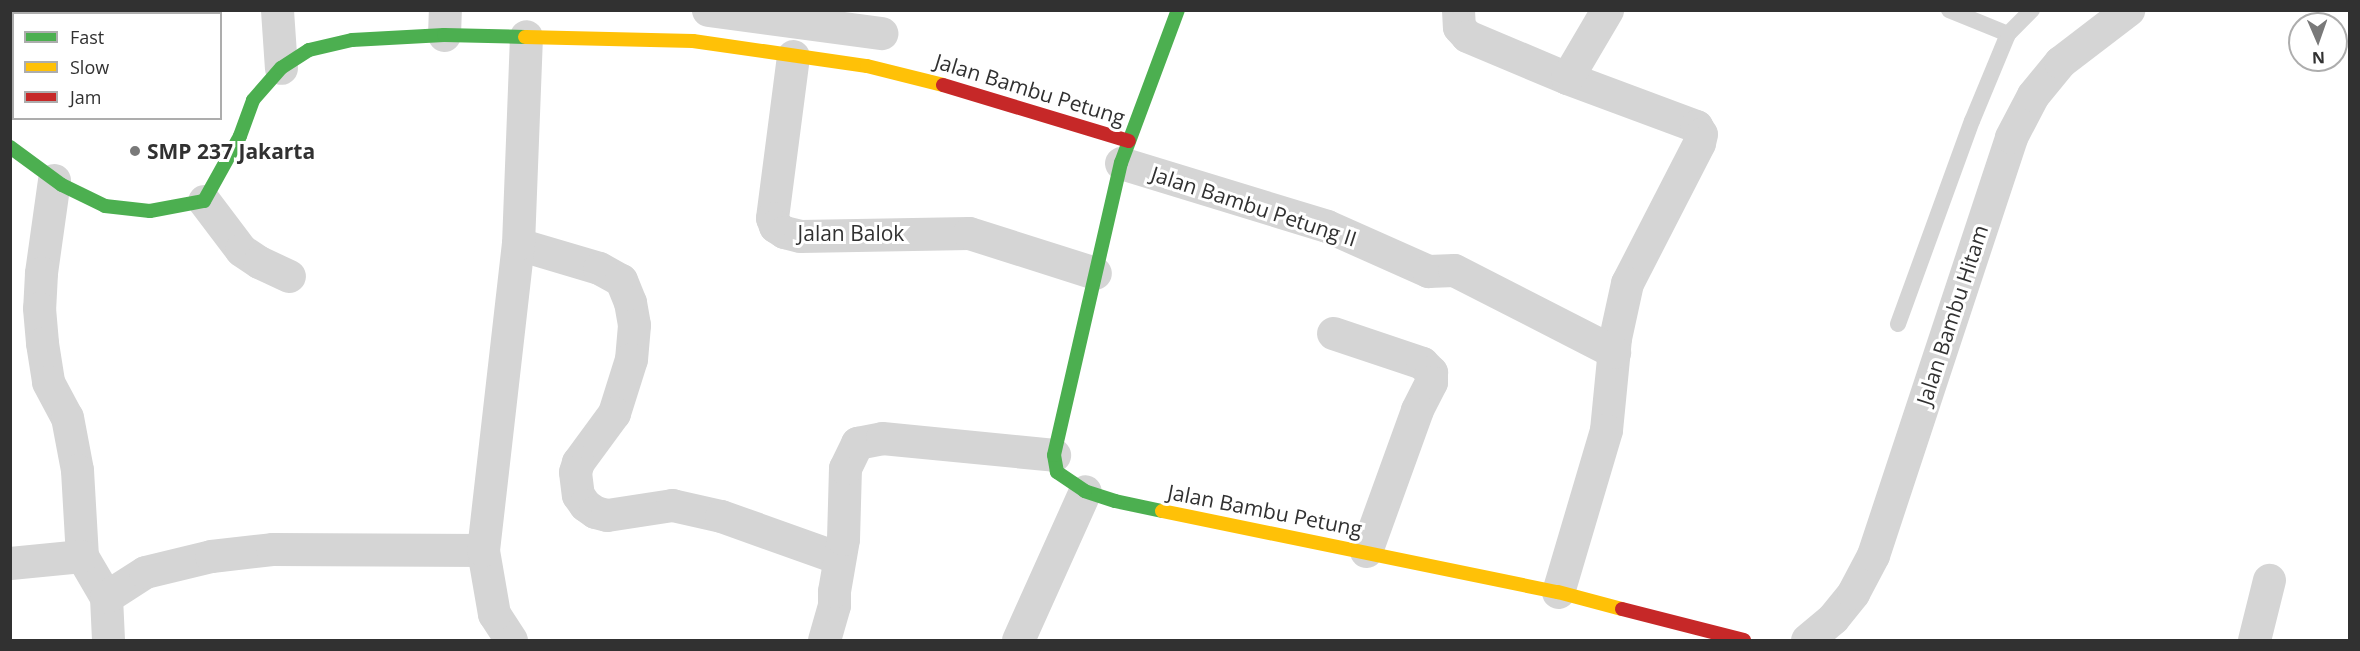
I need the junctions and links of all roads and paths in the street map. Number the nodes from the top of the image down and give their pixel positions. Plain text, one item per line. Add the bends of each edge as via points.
1 (277, 10) edge
2 (708, 10) edge
3 (1178, 10) edge
4 (1458, 10) edge
5 (1607, 10) edge
6 (1949, 10) edge
7 (2032, 10) edge
8 (2128, 10) edge
9 (883, 22) edge
10 (444, 23) edge
11 (2008, 34) junction
12 (526, 36) junction
13 (793, 56) junction
14 (874, 67) junction
15 (281, 68) junction
16 (1567, 78) junction
17 (10, 147) edge
18 (1125, 152) junction
19 (54, 180) junction
20 (204, 201) junction
21 (518, 244) junction
22 (1095, 273) junction
23 (289, 276) dead end
24 (1898, 324) dead end
25 (1333, 333) dead end
26 (1614, 351) junction
27 (1054, 455) junction
28 (1085, 491) junction
29 (483, 550) junction
30 (1366, 551) junction
31 (82, 556) junction
32 (839, 558) junction
33 (10, 563) edge
34 (2269, 580) dead end
35 (1558, 592) junction
36 (106, 597) junction
37 (108, 640) edge
38 (511, 640) edge
39 (824, 640) edge
40 (1018, 640) edge
41 (1744, 640) edge
42 (1807, 640) edge
43 (2254, 640) edge

1 - 15 street
2 - 9 street
3 - 18 street
4 - 16 street via 1459,27 1467,36
5 - 16 street
6 - 11 lane
7 - 11 lane
8 - 42 street, Jalan Bambu Hitam via 2061,62 2032,94 2011,136 1873,555 1853,593 1833,618
9 - 14 street
10 - 12 street, Jalan Bambu Petung
10 - 15 street, Jalan Bambu Petung via 309,50
11 - 24 lane
12 - 13 street, Jalan Bambu Petung via 693,41
12 - 21 street
13 - 14 street, Jalan Bambu Petung
13 - 22 street, Jalan Balok via 772,218 775,226 800,236 969,233
14 - 18 street, Jalan Bambu Petung via 916,77
15 - 20 street, Jalan Bambu Petung via 253,100 240,136
16 - 26 street via 1696,126 1701,134 1627,283
17 - 19 street
18 - 22 street
18 - 26 street, Jalan Bambu Petung II via 1327,226 1428,271 1454,270
19 - 20 street via 105,206 131,210 166,210
19 - 31 street via 39,308 48,382 67,417 77,470
20 - 23 street via 241,250
21 - 29 street
21 - 32 street via 599,268 621,280 630,302 634,325 631,359 614,413 578,462 575,472 578,495 585,505 607,514 672,505 721,516
22 - 27 street
25 - 30 street via 1422,363 1431,372 1431,382 1417,410
26 - 35 street via 1606,430
27 - 28 street, Jalan Bambu Petung via 1057,472
27 - 32 street via 882,438 857,443 845,468 845,515
28 - 30 street, Jalan Bambu Petung via 1115,501
28 - 40 street
29 - 36 street via 272,549 211,556 145,572
29 - 38 street via 494,614
30 - 35 street, Jalan Bambu Petung
31 - 33 street
31 - 36 street
32 - 39 street via 834,605
34 - 43 street
35 - 41 street, Jalan Bambu Petung
36 - 37 street

